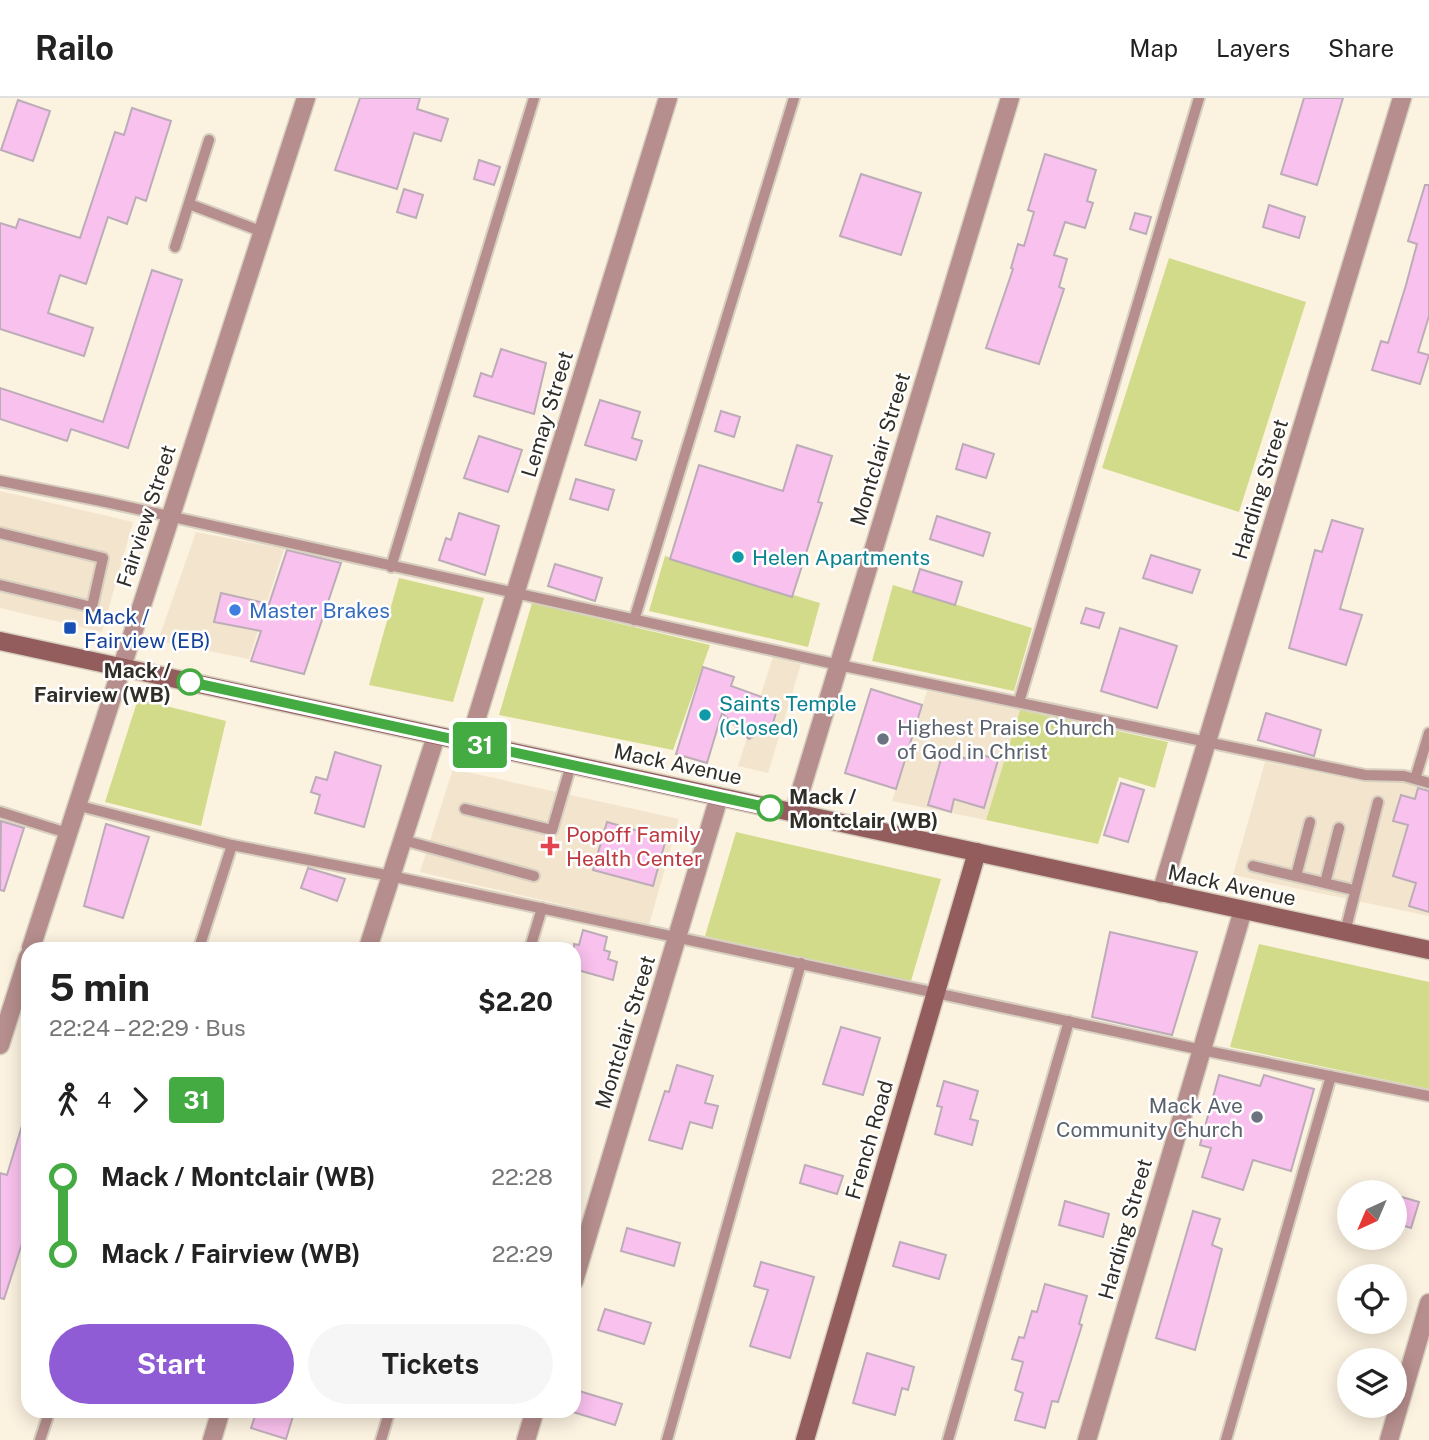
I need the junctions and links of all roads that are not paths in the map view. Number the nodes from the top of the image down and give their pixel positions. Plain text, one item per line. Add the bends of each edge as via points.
1 (306, 98) edge
2 (534, 98) edge
3 (668, 98) edge
4 (794, 98) edge
5 (1010, 98) edge
6 (1199, 98) edge
7 (1402, 98) edge
8 (209, 141) dead end
9 (189, 204) junction
10 (263, 232) junction
11 (175, 247) dead end
12 (0, 481) edge
13 (170, 517) junction
14 (0, 533) edge
15 (391, 567) junction
16 (0, 585) edge
17 (514, 594) junction
18 (634, 620) junction
19 (0, 641) edge
20 (839, 665) junction
21 (120, 667) junction
22 (1019, 702) junction
23 (1429, 733) edge
24 (436, 736) junction
25 (1207, 741) junction
26 (469, 743) junction
27 (572, 765) junction
28 (1415, 779) junction
29 (1429, 783) edge
30 (719, 797) junction
31 (1378, 802) dead end
32 (76, 805) junction
33 (465, 809) dead end
34 (0, 812) edge
35 (794, 813) junction
36 (1310, 822) dead end
37 (1339, 828) dead end
38 (67, 833) junction
39 (403, 840) junction
40 (232, 845) junction
41 (977, 852) junction
42 (1253, 866) dead end
43 (391, 876) junction
44 (534, 876) dead end
45 (1296, 876) junction
46 (1325, 883) junction
47 (1354, 890) junction
48 (1161, 892) junction
49 (542, 908) junction
50 (1242, 910) junction
51 (1345, 932) junction
52 (677, 937) junction
53 (33, 942) edge
54 (201, 942) edge
55 (370, 942) edge
56 (532, 942) edge
57 (1429, 950) edge
58 (802, 963) junction
59 (21, 978) edge
60 (936, 992) junction
61 (1069, 1021) junction
62 (1, 1038) edge
63 (1202, 1050) junction
64 (1331, 1076) junction
65 (1429, 1096) edge
66 (581, 1258) edge
67 (1429, 1303) edge
68 (47, 1418) edge
69 (219, 1418) edge
70 (388, 1418) edge
71 (533, 1418) edge
72 (40, 1440) edge
73 (212, 1440) edge
74 (382, 1440) edge
75 (526, 1440) edge
76 (667, 1440) edge
77 (805, 1440) edge
78 (948, 1440) edge
79 (1087, 1440) edge
80 (1226, 1440) edge
81 (1389, 1440) edge

1 - 10 street, Fairview Street
2 - 15 lane
3 - 17 street, Lemay Street
4 - 18 lane
5 - 20 street, Montclair Street
6 - 22 lane
7 - 25 street, Harding Street
8 - 9 lane
9 - 10 lane
9 - 11 lane
10 - 13 street, Fairview Street
12 - 13 lane
13 - 15 lane
13 - 21 street, Fairview Street
14 - 16 lane via 103,558 92,607
15 - 17 lane
17 - 18 lane
17 - 26 street, Lemay Street
18 - 20 lane
19 - 21 main road, Mack Avenue
20 - 22 lane
20 - 35 street, Montclair Street
21 - 24 main road, Mack Avenue
21 - 32 street, Fairview Street
22 - 25 lane
23 - 28 lane
24 - 26 main road, Mack Avenue
24 - 39 street
25 - 28 lane via 1365,775
25 - 48 street, Harding Street
26 - 27 main road, Mack Avenue
27 - 30 main road, Mack Avenue
27 - 33 lane via 552,830
28 - 29 lane
30 - 35 main road, Mack Avenue
30 - 52 street, Montclair Street
31 - 47 lane
32 - 38 street, Fairview Street
32 - 40 lane
34 - 38 lane
35 - 41 main road, Mack Avenue
36 - 45 lane
37 - 46 lane
38 - 53 street, Fairview Street
39 - 43 street
39 - 44 lane
40 - 43 lane
40 - 54 lane
41 - 48 main road, Mack Avenue
41 - 60 main road, French Road
42 - 45 lane
43 - 49 lane
43 - 55 street
45 - 46 lane
46 - 47 lane
47 - 51 lane
48 - 50 main road, Mack Avenue
49 - 52 lane
49 - 56 lane
50 - 51 main road, Mack Avenue
50 - 63 street, Harding Street
51 - 57 main road, Mack Avenue
52 - 58 lane
52 - 66 street, Montclair Street
58 - 60 lane
58 - 76 lane
59 - 62 street
60 - 61 lane
60 - 77 main road, French Road
61 - 63 lane
61 - 78 lane
63 - 64 lane
63 - 79 street, Harding Street
64 - 65 lane
64 - 80 lane
67 - 81 street
68 - 72 lane
69 - 73 street
70 - 74 lane
71 - 75 street

